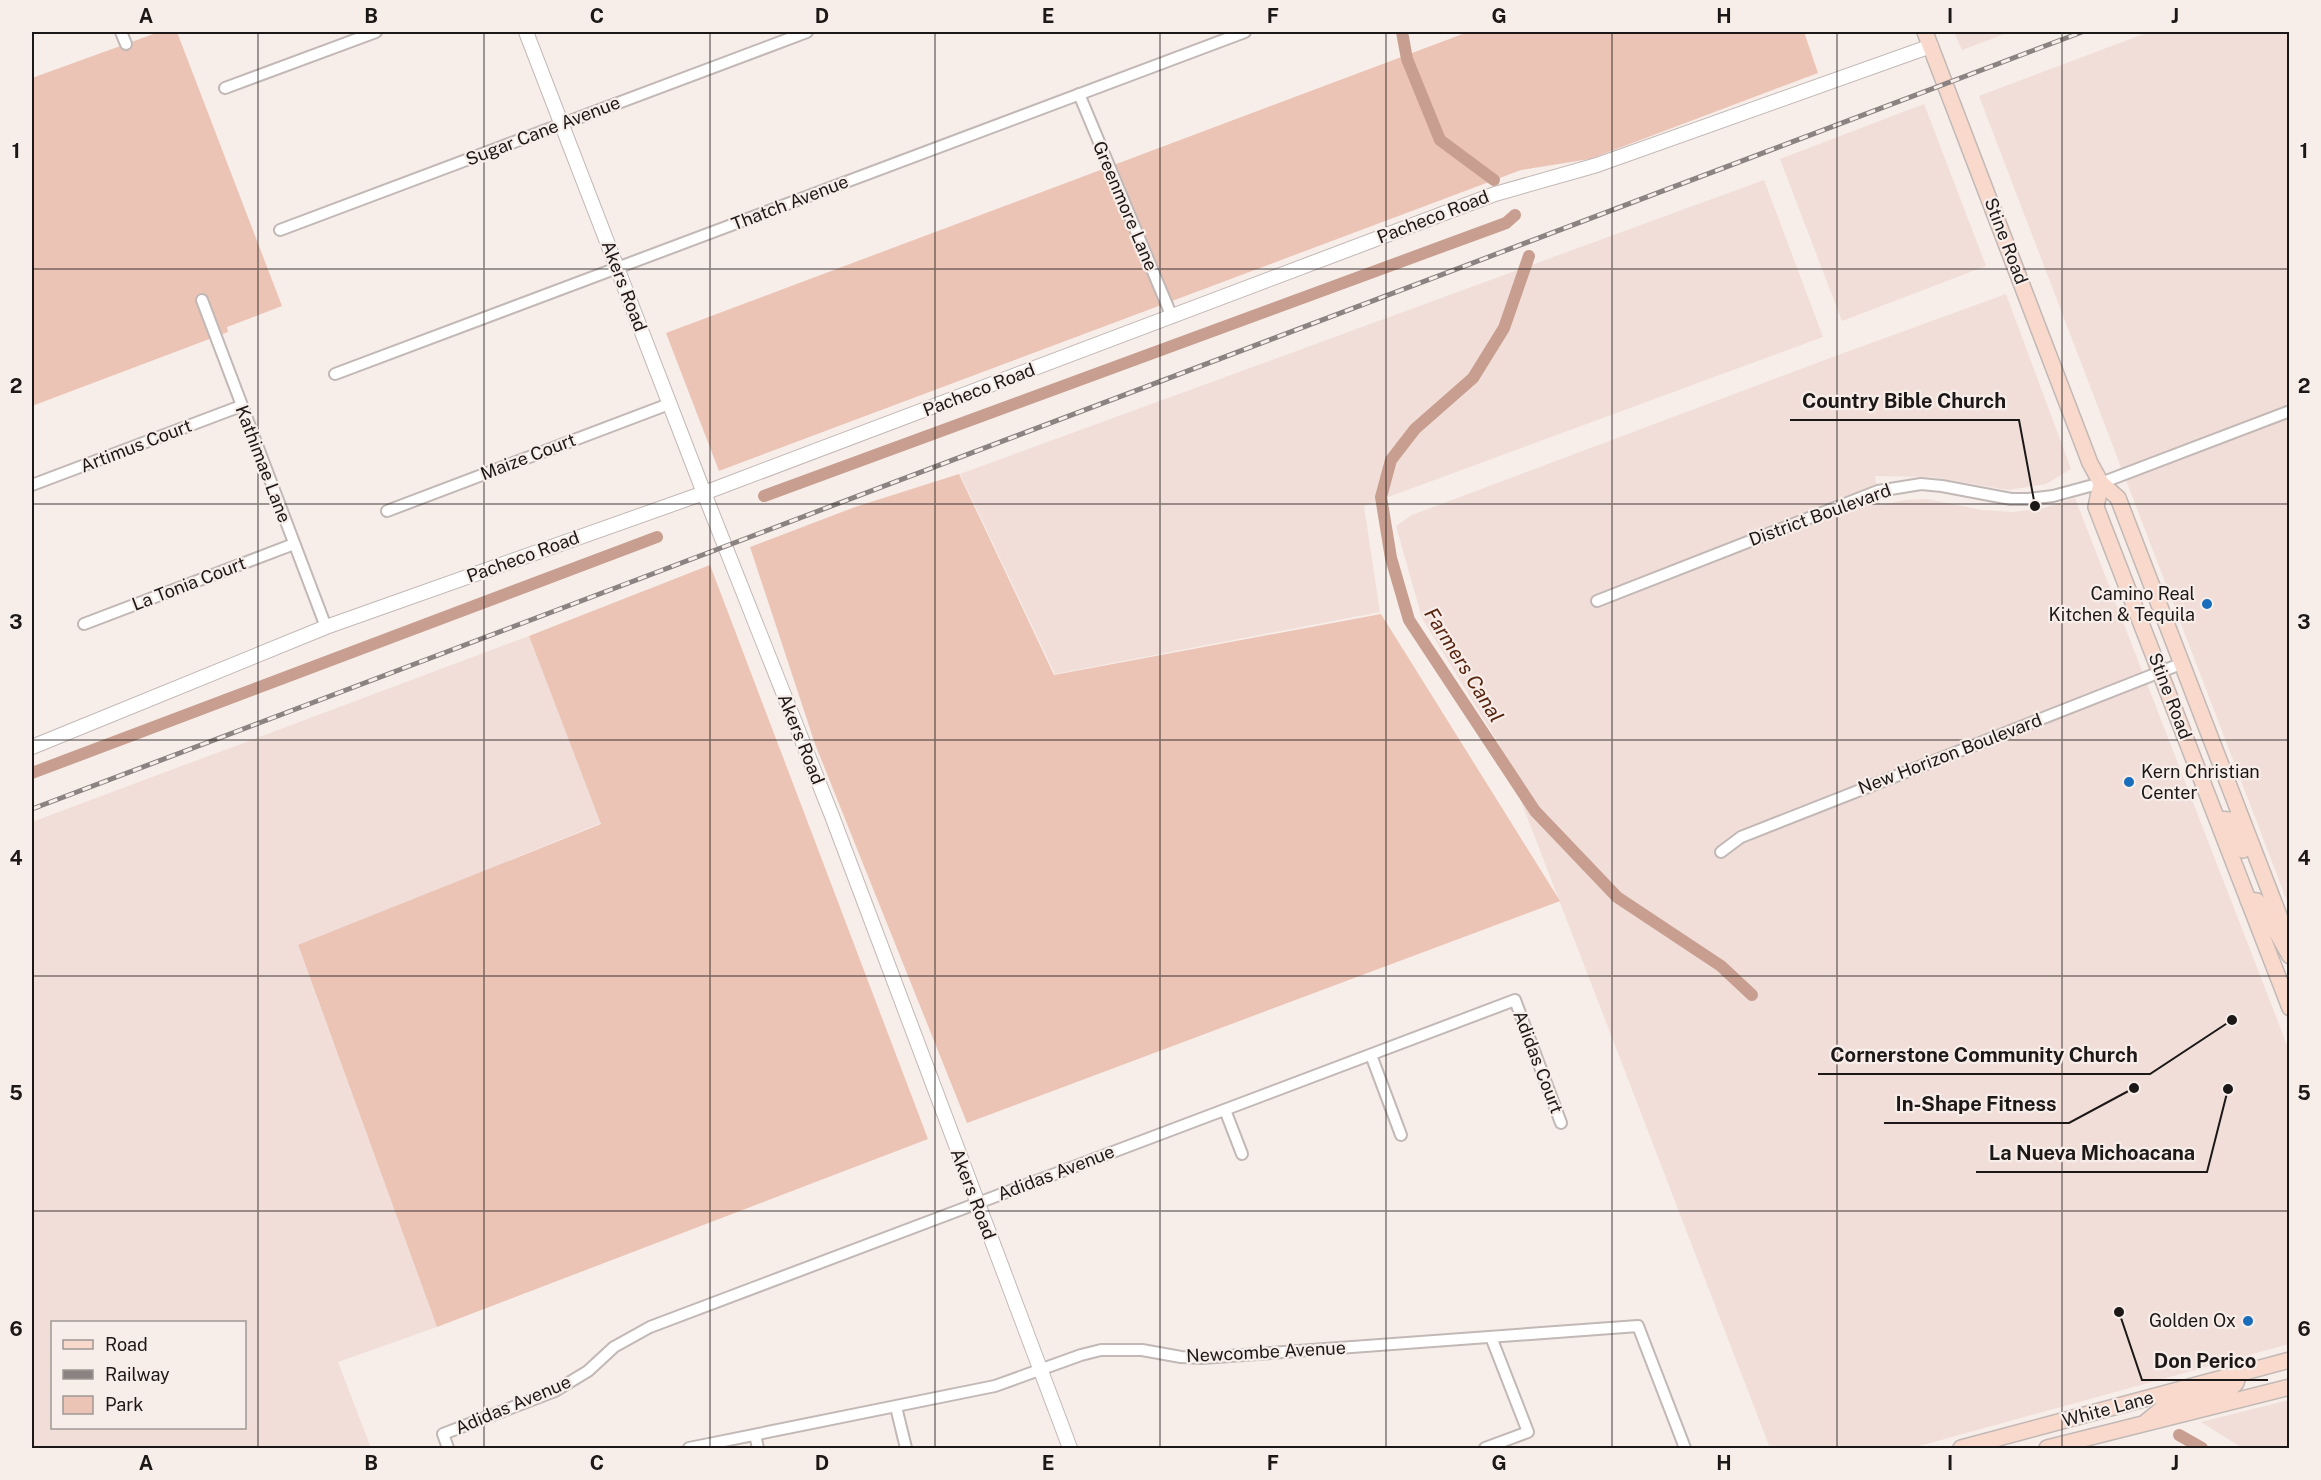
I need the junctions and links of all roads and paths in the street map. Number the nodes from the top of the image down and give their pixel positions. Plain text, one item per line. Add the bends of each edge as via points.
1 (121, 32) edge
2 (376, 32) edge
3 (526, 32) edge
4 (807, 32) edge
5 (1245, 32) edge
6 (1928, 39) edge
7 (126, 44) dead end
8 (225, 88) dead end
9 (1079, 94) junction
10 (562, 124) junction
11 (280, 230) dead end
12 (617, 268) junction
13 (202, 300) dead end
14 (1172, 317) junction
15 (335, 374) dead end
16 (669, 404) junction
17 (241, 406) junction
18 (2289, 411) edge
19 (2101, 483) junction
20 (32, 485) edge
21 (704, 493) junction
22 (387, 511) dead end
23 (294, 544) junction
24 (1597, 601) dead end
25 (84, 624) dead end
26 (326, 627) junction
27 (2183, 663) junction
28 (2161, 671) junction
29 (32, 747) edge
30 (2217, 819) junction
31 (1720, 852) dead end
32 (2268, 890) junction
33 (2248, 900) junction
34 (2289, 944) edge
35 (2289, 956) edge
36 (1515, 1000) joint
37 (2289, 1008) edge
38 (1371, 1055) junction
39 (1225, 1110) junction
40 (1561, 1123) dead end
41 (1401, 1135) dead end
42 (1242, 1154) dead end
43 (976, 1204) junction
44 (1491, 1337) junction
45 (2289, 1360) edge
46 (1040, 1370) junction
47 (2239, 1374) junction
48 (2289, 1387) edge
49 (896, 1407) junction
50 (2144, 1424) junction
51 (755, 1435) junction
52 (1977, 1446) edge
53 (448, 1449) edge
54 (689, 1449) edge
55 (758, 1449) edge
56 (906, 1449) edge
57 (1070, 1449) edge
58 (1485, 1449) edge
59 (1685, 1449) edge
60 (1961, 1449) edge
61 (2047, 1449) edge

1 - 7 street
2 - 8 street
3 - 10 street, Akers Road
4 - 10 street, Sugar Cane Avenue
5 - 9 street, Thatch Avenue
6 - 14 street, Pacheco Road via 1598,165 1495,194
6 - 19 main road, Stine Road
9 - 12 street, Thatch Avenue
9 - 14 street, Greenmore Lane
10 - 11 street, Sugar Cane Avenue
10 - 12 street, Akers Road
12 - 15 street, Thatch Avenue
12 - 16 street, Akers Road
13 - 17 street, Kathimae Lane
14 - 21 street, Pacheco Road
16 - 21 street, Akers Road
16 - 22 street, Maize Court
17 - 20 street, Artimus Court
17 - 23 street, Kathimae Lane
18 - 19 street, District Boulevard
19 - 24 street, District Boulevard via 2028,499 1921,484 1878,491
19 - 27 main road, Stine Road via 2118,498
19 - 28 main road, Stine Road via 2096,507
21 - 26 street, Pacheco Road
21 - 43 street, Akers Road via 832,816
23 - 25 street, La Tonia Court
23 - 26 street, Kathimae Lane
26 - 29 street, Pacheco Road
27 - 28 street, New Horizon Boulevard
27 - 32 main road, Stine Road
28 - 30 main road, Stine Road
28 - 31 street, New Horizon Boulevard via 1741,837
30 - 32 main road via 2230,820 2253,874
30 - 33 main road, Stine Road
32 - 34 main road, Stine Road
33 - 35 main road via 2262,906
33 - 37 main road, Stine Road
36 - 38 street, Adidas Avenue
36 - 40 street, Adidas Court
38 - 39 street, Adidas Avenue
38 - 41 street
39 - 42 street
39 - 43 street, Adidas Avenue
43 - 46 street, Akers Road
43 - 53 street, Adidas Avenue via 650,1326 555,1391 442,1434
44 - 46 street, Newcombe Avenue via 1202,1358 1121,1349 1081,1355
44 - 58 street via 1528,1432
44 - 59 street, Newcombe Avenue via 1638,1326
45 - 47 main road, White Lane
46 - 49 street, Newcombe Avenue via 995,1386
46 - 57 street, Akers Road
47 - 50 main road via 2229,1390 2164,1407
47 - 52 main road, White Lane
48 - 50 main road, White Lane
49 - 51 street, Newcombe Avenue
49 - 56 street
50 - 61 main road, White Lane
51 - 54 street, Newcombe Avenue
51 - 55 street
52 - 60 main road, White Lane

